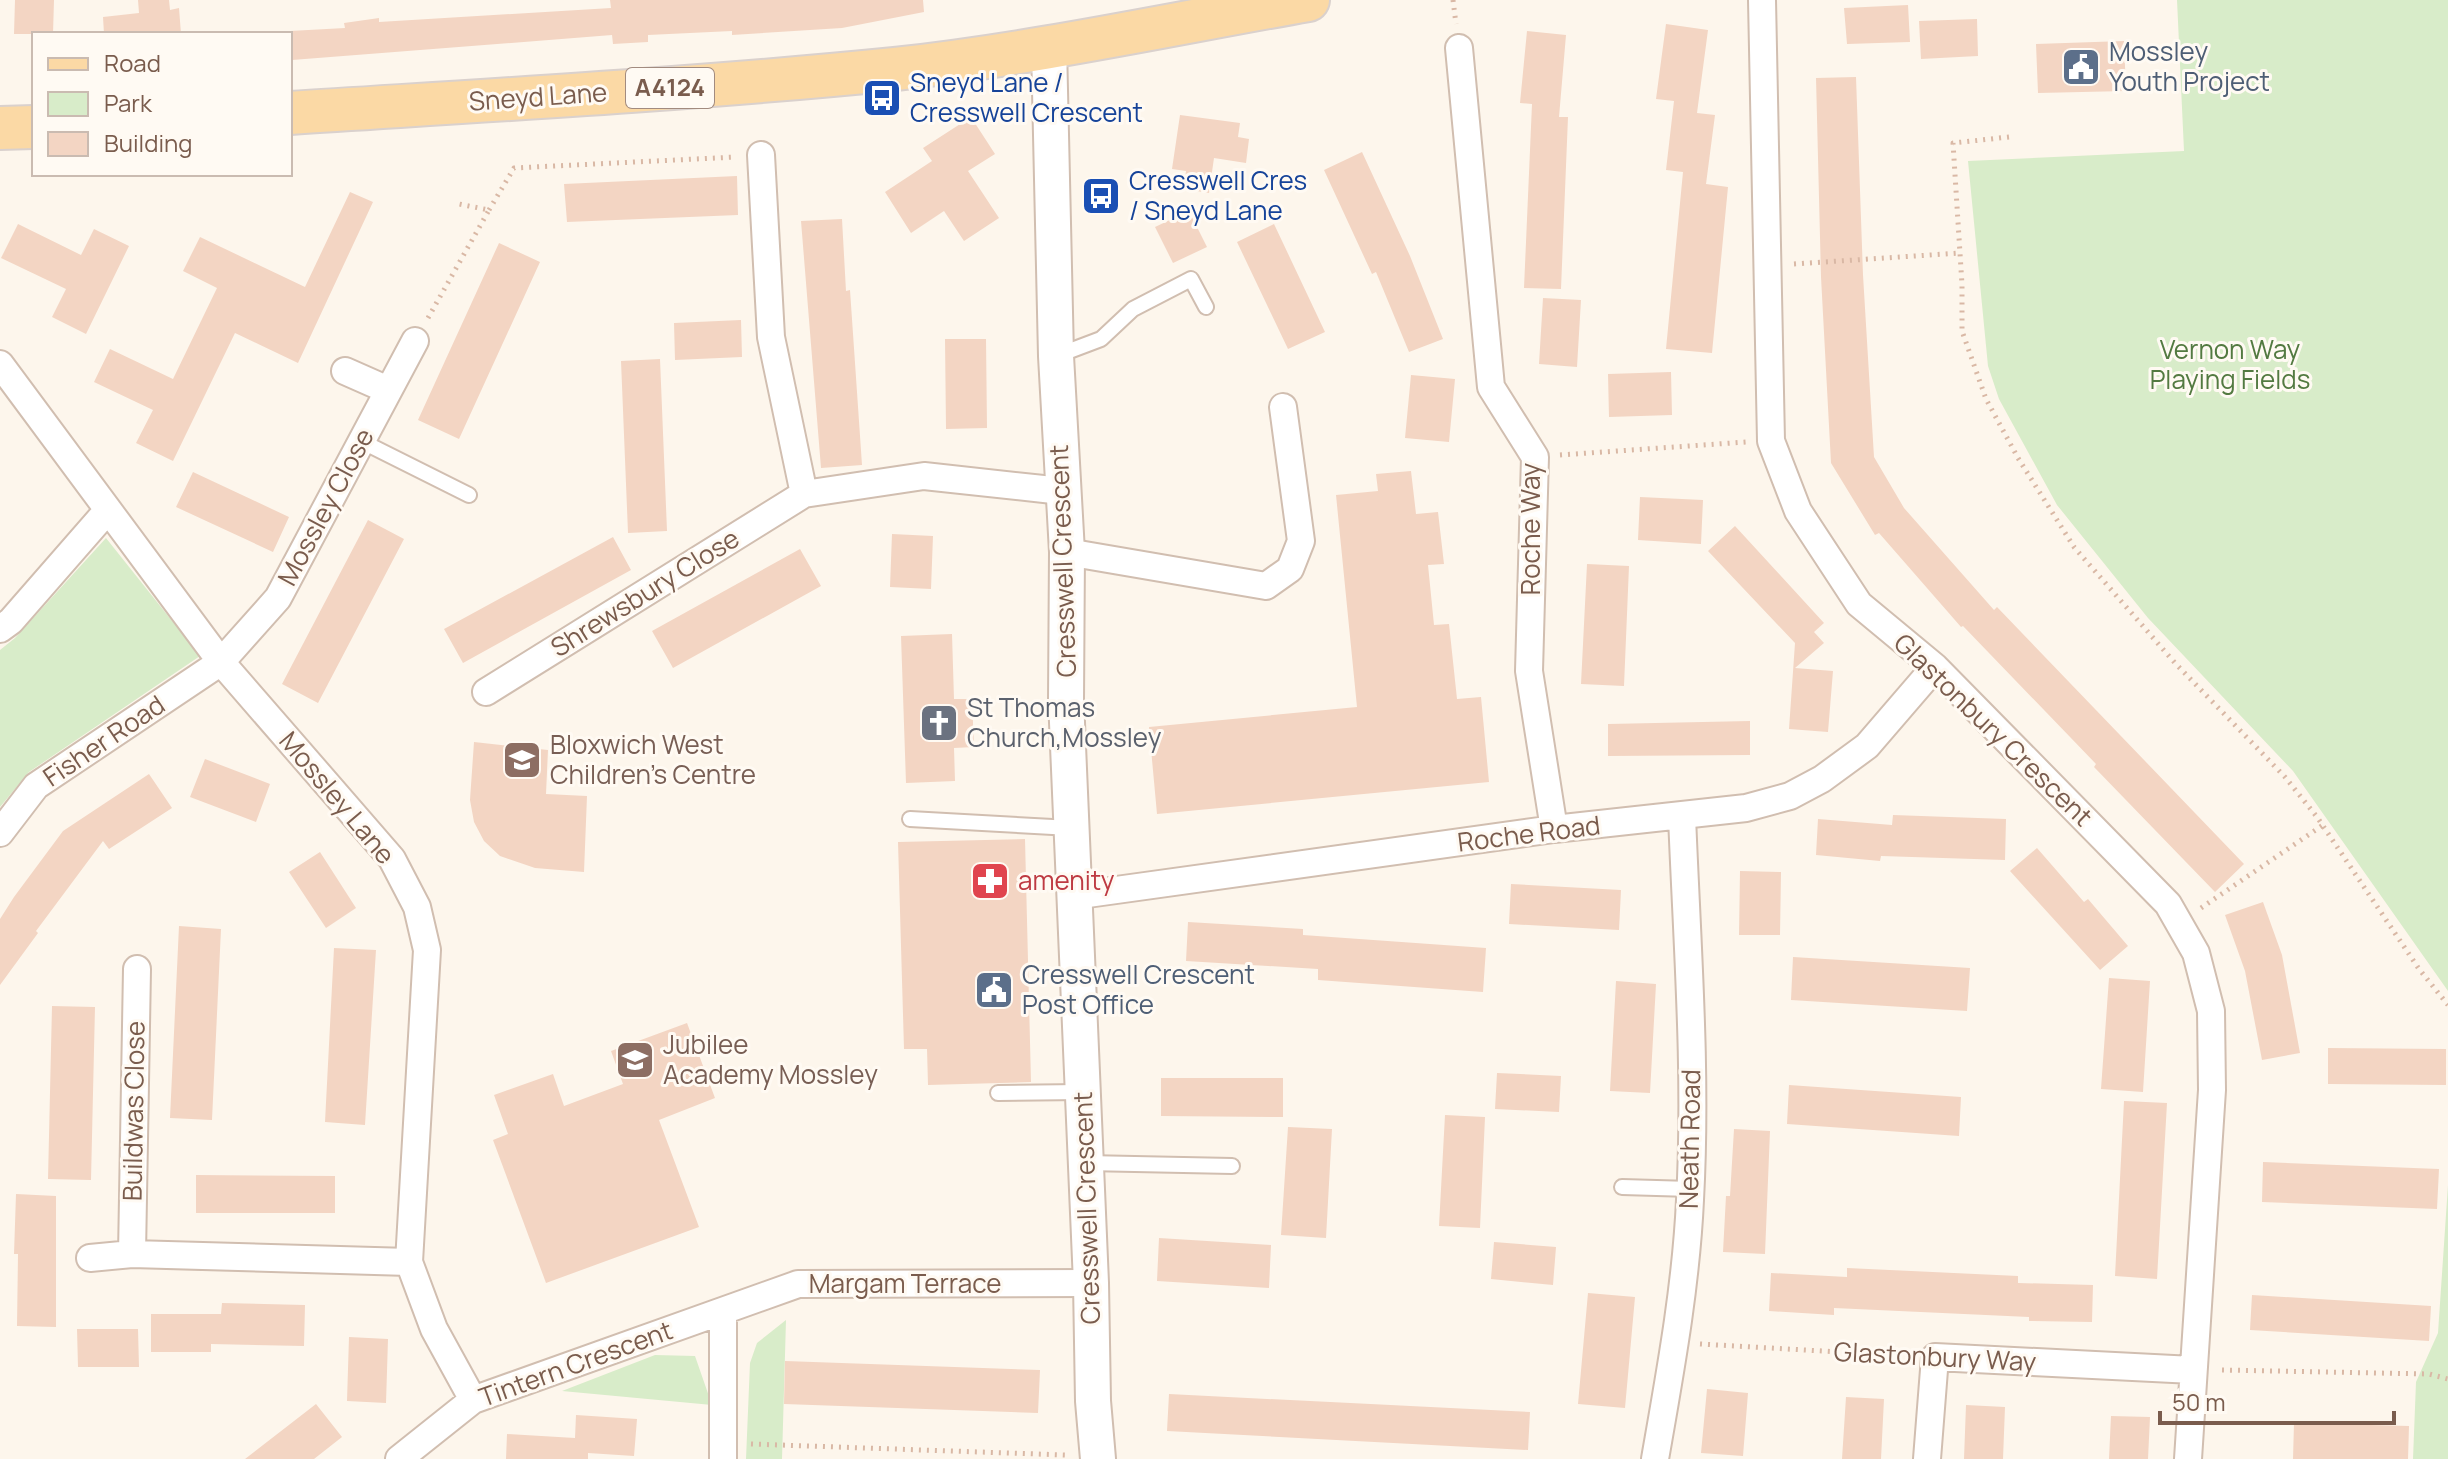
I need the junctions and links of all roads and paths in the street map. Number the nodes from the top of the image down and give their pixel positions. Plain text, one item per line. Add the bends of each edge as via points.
1 (1308, 0) edge
2 (1762, 0) edge
3 (1049, 46) junction
4 (1458, 47) dead end
5 (292, 113) edge
6 (32, 127) edge
7 (0, 128) edge
8 (2009, 137) dead end
9 (769, 172) joint
10 (459, 204) dead end
11 (489, 210) junction
12 (1960, 253) junction
13 (1767, 266) junction
14 (1206, 307) dead end
15 (415, 341) joint
16 (1056, 356) junction
17 (0, 364) edge
18 (345, 371) dead end
19 (388, 390) junction
20 (1283, 407) dead end
21 (361, 441) junction
22 (1771, 441) junction
23 (1535, 457) junction
24 (1062, 491) junction
25 (804, 494) junction
26 (469, 495) dead end
27 (107, 511) junction
28 (1067, 552) junction
29 (0, 629) edge
30 (221, 662) junction
31 (1935, 667) junction
32 (486, 692) dead end
33 (1682, 816) junction
34 (910, 819) dead end
35 (2323, 825) junction
36 (1071, 828) junction
37 (1554, 829) junction
38 (0, 833) edge
39 (1073, 896) junction
40 (2178, 923) junction
41 (137, 969) dead end
42 (2448, 1005) edge
43 (1082, 1092) junction
44 (998, 1093) dead end
45 (1086, 1163) junction
46 (1232, 1166) dead end
47 (1622, 1187) dead end
48 (1691, 1189) junction
49 (132, 1254) junction
50 (90, 1258) dead end
51 (409, 1262) junction
52 (1091, 1283) junction
53 (723, 1311) junction
54 (1676, 1342) junction
55 (1935, 1357) junction
56 (2193, 1370) junction
57 (2448, 1379) edge
58 (473, 1400) junction
59 (723, 1451) edge
60 (1098, 1457) edge
61 (399, 1459) edge
62 (1655, 1459) edge
63 (1927, 1459) edge
64 (2188, 1459) edge

1 - 3 main road, Sneyd Lane / A4124
2 - 13 street, Glastonbury Crescent
3 - 5 main road, Sneyd Lane / A4124 via 898,68
3 - 16 street, Cresswell Crescent
4 - 23 street, Roche Way via 1491,387
6 - 7 main road
8 - 12 path via 1953,143
9 - 11 path via 514,168
9 - 25 street via 771,337
10 - 11 path
11 - 15 path
12 - 13 path
12 - 35 path via 1962,331 1986,399 2074,547
13 - 22 street, Glastonbury Crescent
14 - 16 lane via 1191,279 1133,309 1101,339
15 - 19 street, Mossley Close
16 - 24 street, Cresswell Crescent
17 - 27 street, Mossley Lane
18 - 19 street
19 - 21 street, Mossley Close
20 - 28 street via 1301,541 1290,569 1266,586
21 - 26 lane
21 - 30 street, Mossley Close via 278,598
22 - 23 path
22 - 31 street, Glastonbury Crescent via 1798,511 1859,604
23 - 37 street, Roche Way via 1529,671
24 - 25 street, Shrewsbury Close via 924,476
24 - 28 street, Cresswell Crescent
25 - 32 street, Shrewsbury Close
27 - 29 street
27 - 30 street, Mossley Lane
28 - 36 street, Cresswell Crescent
30 - 38 street, Fisher Road via 36,786
30 - 51 street, Mossley Lane via 392,859 417,907 427,950
31 - 33 street, Roche Road via 1867,746 1822,779 1790,796 1746,808
31 - 40 street, Glastonbury Crescent via 2168,904
33 - 37 street, Roche Road
33 - 48 street, Neath Road via 1693,1071
34 - 36 lane
35 - 40 path
35 - 42 path
36 - 39 street, Cresswell Crescent
37 - 39 street, Roche Road
39 - 43 street, Cresswell Crescent
40 - 56 street, Glastonbury Crescent via 2196,953 2211,1011 2212,1090
41 - 49 street, Buildwas Close
43 - 44 lane
43 - 45 street, Cresswell Crescent
45 - 46 lane
45 - 52 street, Cresswell Crescent
47 - 48 lane
48 - 54 street, Neath Road
49 - 50 street
49 - 51 street
51 - 58 street, Mossley Lane via 434,1329
52 - 53 street, Margam Terrace via 798,1284
52 - 60 street, Cresswell Crescent
53 - 58 street, Tintern Crescent
53 - 59 street
54 - 55 path, Glastonbury Way
54 - 62 street, Neath Road
55 - 56 street, Glastonbury Way
55 - 63 street
56 - 57 path via 2429,1374
56 - 64 street, Glastonbury Crescent
58 - 61 street, Tintern Crescent
59 - 60 path

